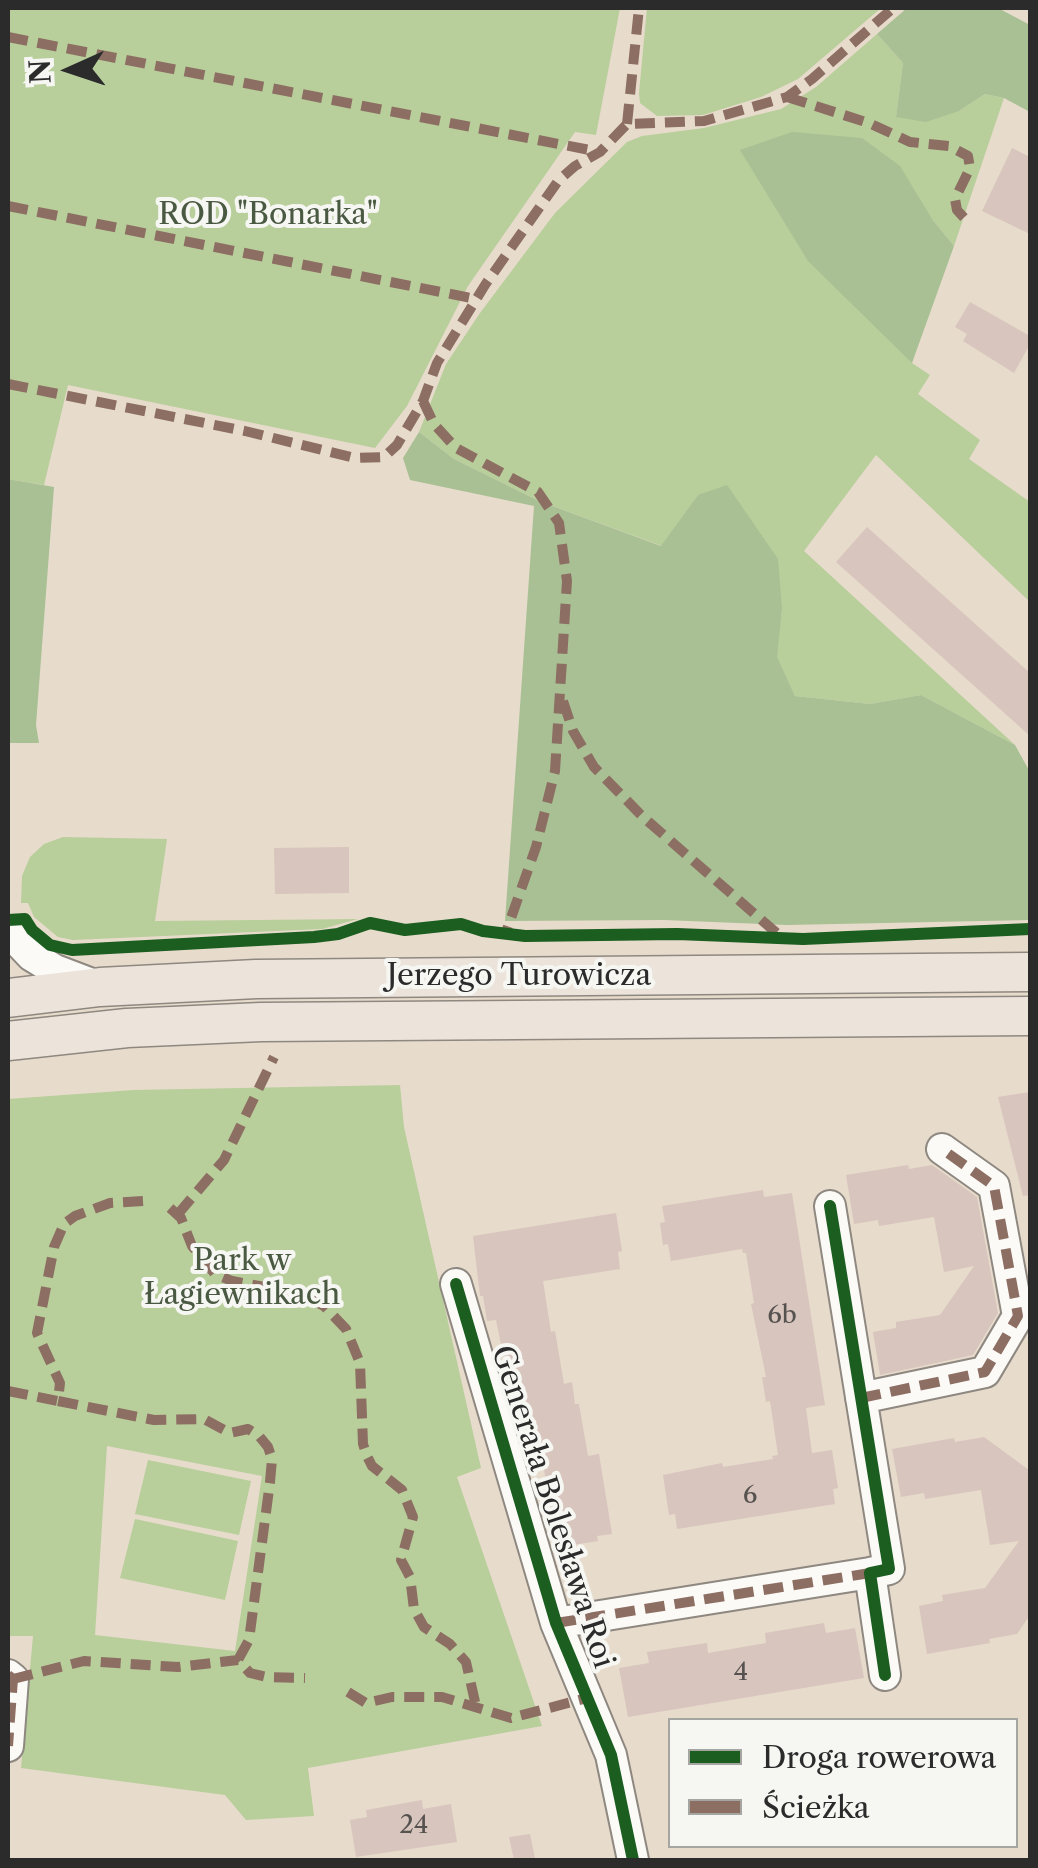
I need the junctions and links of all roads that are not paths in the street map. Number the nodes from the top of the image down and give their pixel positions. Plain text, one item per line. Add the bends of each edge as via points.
1 (8, 931) edge
2 (1030, 972) edge
3 (100, 987) junction
4 (8, 998) edge
5 (1030, 1016) edge
6 (8, 1041) edge
7 (942, 1149) dead end
8 (830, 1206) dead end
9 (456, 1284) dead end
10 (861, 1398) junction
11 (870, 1573) junction
12 (556, 1623) junction
13 (8, 1675) edge
14 (885, 1675) dead end
15 (8, 1746) edge
16 (632, 1860) edge

1 - 3 street via 54,970
2 - 3 main road, Jerzego Turowicza via 328,978
3 - 4 main road, Jerzego Turowicza
5 - 6 main road, Jerzego Turowicza via 300,1021
7 - 10 street via 994,1186 1018,1316 985,1372
8 - 10 street
9 - 12 street, Generała Bolesława Roi
10 - 11 street via 889,1569
11 - 12 street
11 - 14 street
12 - 16 street, Generała Bolesława Roi via 611,1754
13 - 15 street

